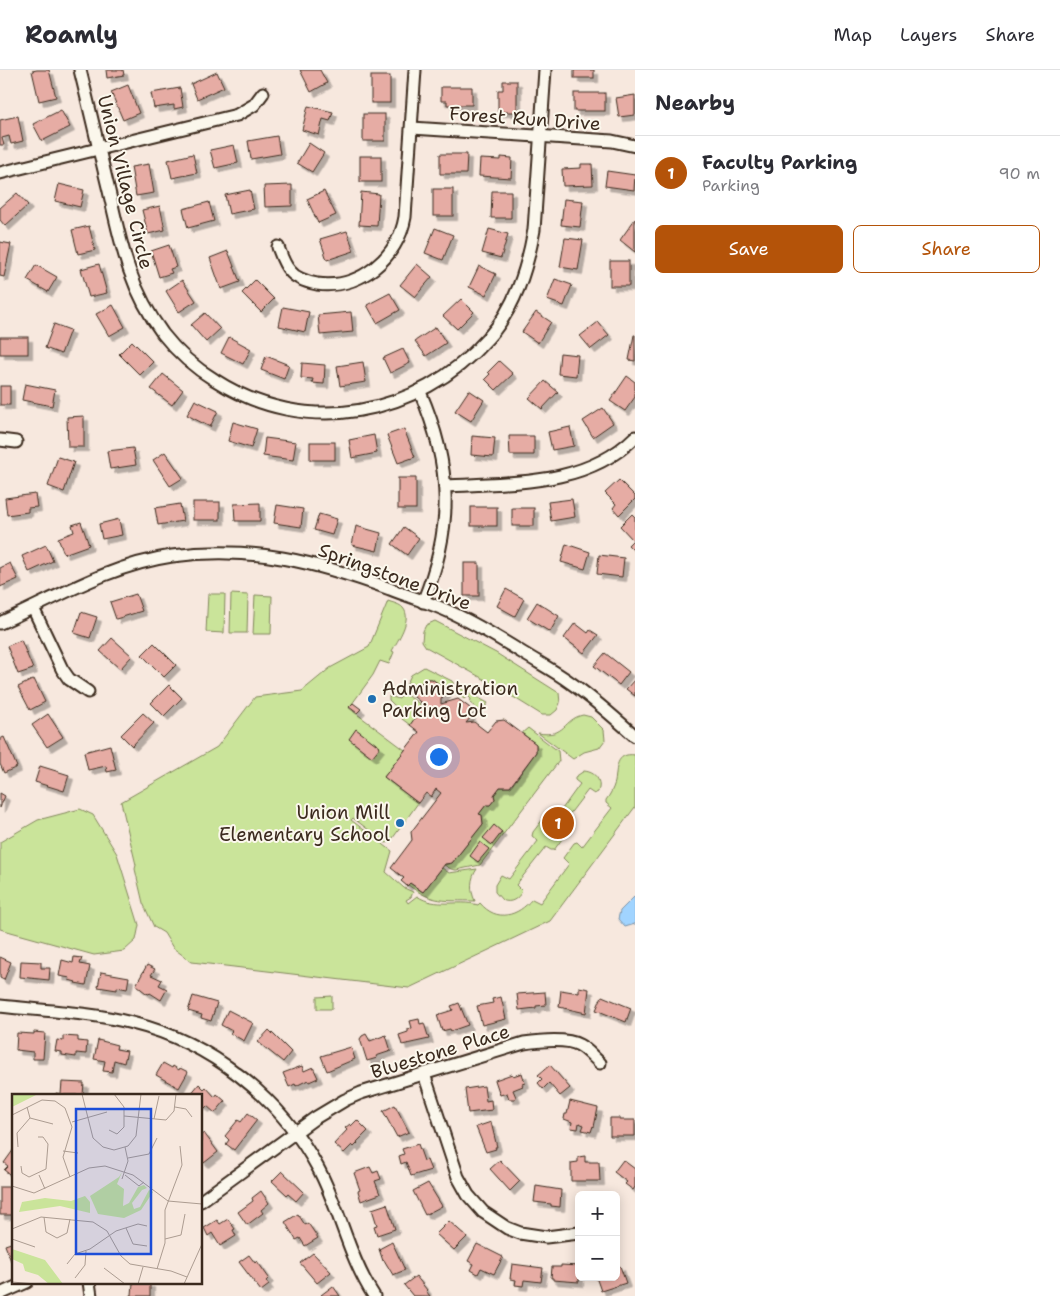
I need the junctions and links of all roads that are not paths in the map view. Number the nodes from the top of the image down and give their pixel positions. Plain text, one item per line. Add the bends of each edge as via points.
1 (80, 70) edge
2 (415, 70) edge
3 (545, 70) edge
4 (263, 93) dead end
5 (412, 128) junction
6 (540, 136) junction
7 (635, 146) edge
8 (99, 150) junction
9 (0, 173) edge
10 (278, 247) dead end
11 (420, 392) junction
12 (0, 440) edge
13 (16, 442) dead end
14 (632, 445) edge
15 (445, 486) junction
16 (423, 602) junction
17 (33, 608) junction
18 (0, 623) edge
19 (88, 692) dead end
20 (635, 736) edge
21 (0, 1006) edge
22 (600, 1063) dead end
23 (424, 1074) junction
24 (295, 1133) junction
25 (202, 1201) edge
26 (575, 1233) edge
27 (22, 1284) edge
28 (0, 1294) edge
29 (374, 1296) edge

1 - 8 street, Union Village Circle
2 - 5 street
3 - 6 street, Union Village Circle
4 - 8 street via 254,105 238,115
5 - 6 street, Forest Run Drive
5 - 10 street via 404,222 395,245 380,264 348,281 335,284 308,282 289,270
6 - 7 street, Forest Run Drive via 612,141
6 - 11 street, Union Village Circle via 534,230 528,262 514,297 493,332 468,358
8 - 9 street
8 - 11 street, Union Village Circle via 125,259 136,291 164,336 202,372 253,400 312,413 342,413 371,408
11 - 15 street via 439,445
12 - 13 street
14 - 15 street via 592,467 546,479
15 - 16 street via 443,538
16 - 17 street, Springstone Drive via 314,564 275,556 217,552 173,556 111,572
16 - 20 street, Springstone Drive via 486,630 569,681
17 - 18 street, Springstone Drive
17 - 19 street via 62,669 69,679
21 - 24 street via 102,1017 163,1032 197,1048 235,1072 268,1101
22 - 23 street, Bluestone Place via 579,1045 541,1041 509,1046
23 - 24 street, Bluestone Place via 345,1100
23 - 26 street via 458,1177 483,1212 520,1233 546,1237
24 - 25 street, Bluestone Place
24 - 29 street via 325,1181 353,1256
27 - 28 street

